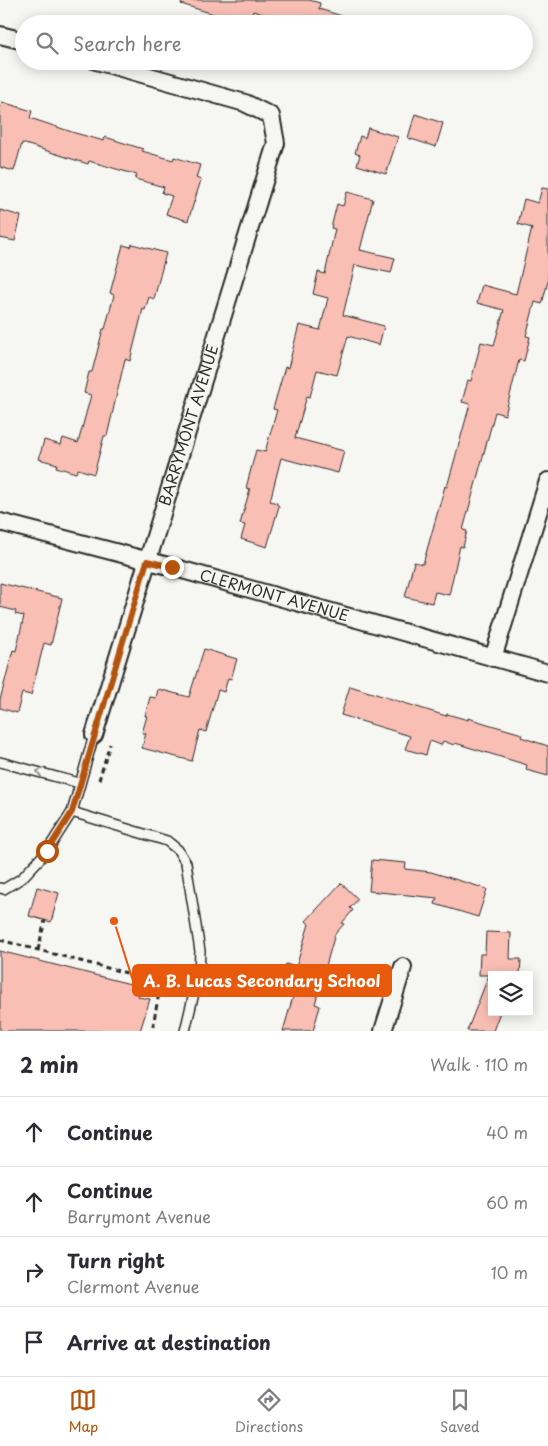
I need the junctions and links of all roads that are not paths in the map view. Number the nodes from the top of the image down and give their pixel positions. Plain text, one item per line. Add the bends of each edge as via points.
1 (0, 35) edge
2 (15, 39) edge
3 (128, 70) edge
4 (548, 481) edge
5 (0, 522) edge
6 (147, 561) junction
7 (493, 658) junction
8 (548, 673) edge
9 (94, 735) joint
10 (0, 762) edge
11 (79, 783) junction
12 (72, 812) junction
13 (0, 888) edge
14 (403, 968) dead end
15 (185, 1031) edge
16 (383, 1031) edge

1 - 2 street
3 - 6 street, BARRYMONT AVENUE via 245,103 271,116 276,143
4 - 7 street
5 - 6 street, CLERMONT AVENUE
6 - 7 street, CLERMONT AVENUE
6 - 9 street, BARRYMONT AVENUE
7 - 8 street, CLERMONT AVENUE
9 - 11 lane
11 -> 10 lane
11 - 12 lane
12 - 13 lane via 47,851 22,878 4,889
12 - 15 lane via 167,841 186,863 200,951 199,972
14 - 16 street

